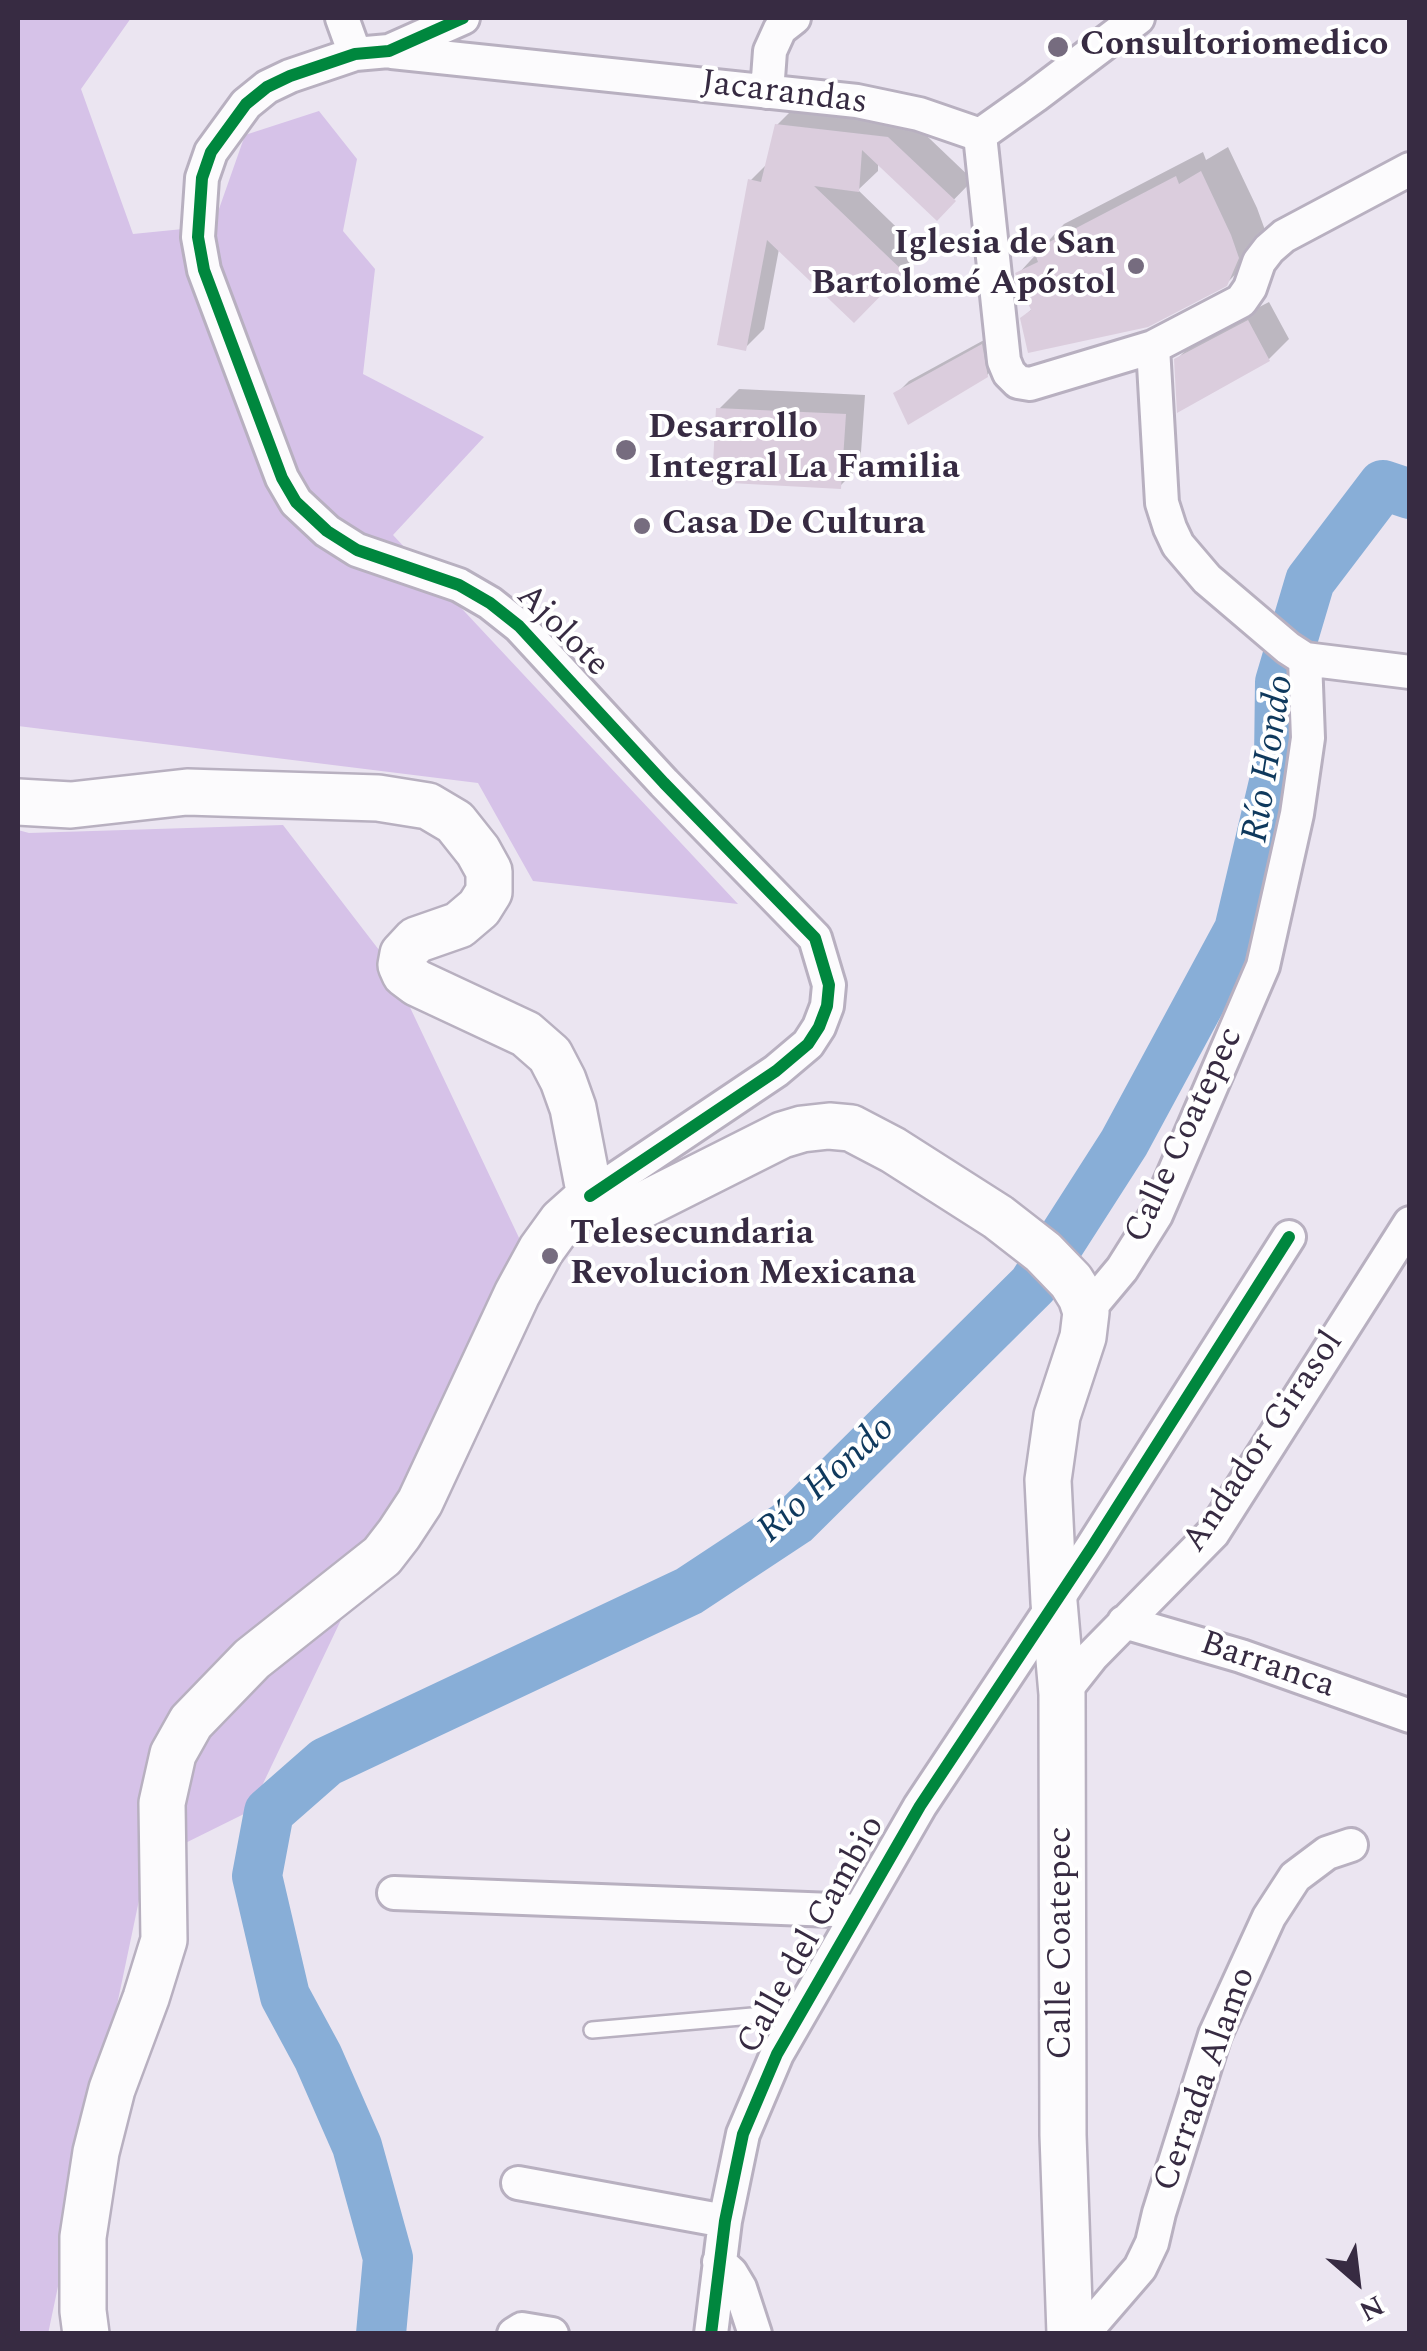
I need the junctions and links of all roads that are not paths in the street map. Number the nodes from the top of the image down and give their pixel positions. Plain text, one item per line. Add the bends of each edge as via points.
1 (342, 18) edge
2 (463, 18) edge
3 (794, 18) edge
4 (1138, 18) edge
5 (390, 52) junction
6 (355, 54) junction
7 (767, 92) junction
8 (980, 135) junction
9 (1410, 168) edge
10 (1152, 348) junction
11 (1298, 655) junction
12 (1410, 672) edge
13 (18, 802) edge
14 (590, 1196) junction
15 (1410, 1223) edge
16 (1289, 1237) dead end
17 (1067, 1281) junction
18 (1054, 1602) junction
19 (1124, 1622) junction
20 (1062, 1694) junction
21 (1410, 1716) edge
22 (1351, 1845) dead end
23 (394, 1893) dead end
24 (859, 1911) junction
25 (802, 2012) junction
26 (592, 2030) dead end
27 (518, 2183) dead end
28 (725, 2220) junction
29 (719, 2262) junction
30 (86, 2334) edge
31 (514, 2334) edge
32 (552, 2334) edge
33 (711, 2334) edge
34 (755, 2334) edge
35 (1070, 2334) edge
36 (1082, 2334) edge

1 - 6 street
2 - 5 street
3 - 7 street via 770,51
4 - 8 street
5 - 6 street, Ajolote
5 - 7 street, Jacarandas
6 - 14 street, Ajolote via 290,76 246,104 211,152 202,178 198,237 204,270 282,478 296,502 357,550 459,586 519,626 815,938 829,985 819,1027 794,1058
7 - 8 street, Jacarandas via 857,101
8 - 10 street via 1009,373 1030,384
9 - 10 street via 1284,236 1259,262 1241,301
10 - 11 street via 1162,503 1178,546
11 - 12 street
11 - 17 street, Calle Coatepec via 1308,738 1262,966 1156,1216 1122,1269
13 - 14 main road via 70,805 187,792 378,798 428,806 455,822 488,870 489,892 458,925 416,940 401,965 417,983 526,1034 550,1055 573,1108
14 - 17 main road via 607,1211 629,1212 782,1135 851,1128 998,1217
14 - 30 main road via 541,1250 399,1534 382,1556 252,1659 191,1722 172,1754 162,1803 164,1940 96,2152 83,2237
15 - 19 street, Andador Girasol via 1214,1533
16 - 18 street, Calle del Cambio
17 - 18 main road, Calle Coatepec via 1082,1337 1058,1416 1048,1480
18 - 20 main road, Calle Coatepec
18 - 24 street, Calle del Cambio
19 - 20 street, Andador Girasol
19 - 21 street, Barranca
20 - 35 main road, Calle Coatepec
22 - 36 street, Cerrada Alamo via 1327,1853 1295,1878 1269,1917 1216,2035 1152,2244 1140,2268
23 - 24 street
24 - 25 street, Calle del Cambio
25 - 26 lane
25 - 28 street, Calle del Cambio via 743,2134
27 - 28 street
28 - 29 street, Calle del Cambio
29 - 33 street, Calle del Cambio
29 - 34 street via 740,2288
31 - 32 street via 522,2328

